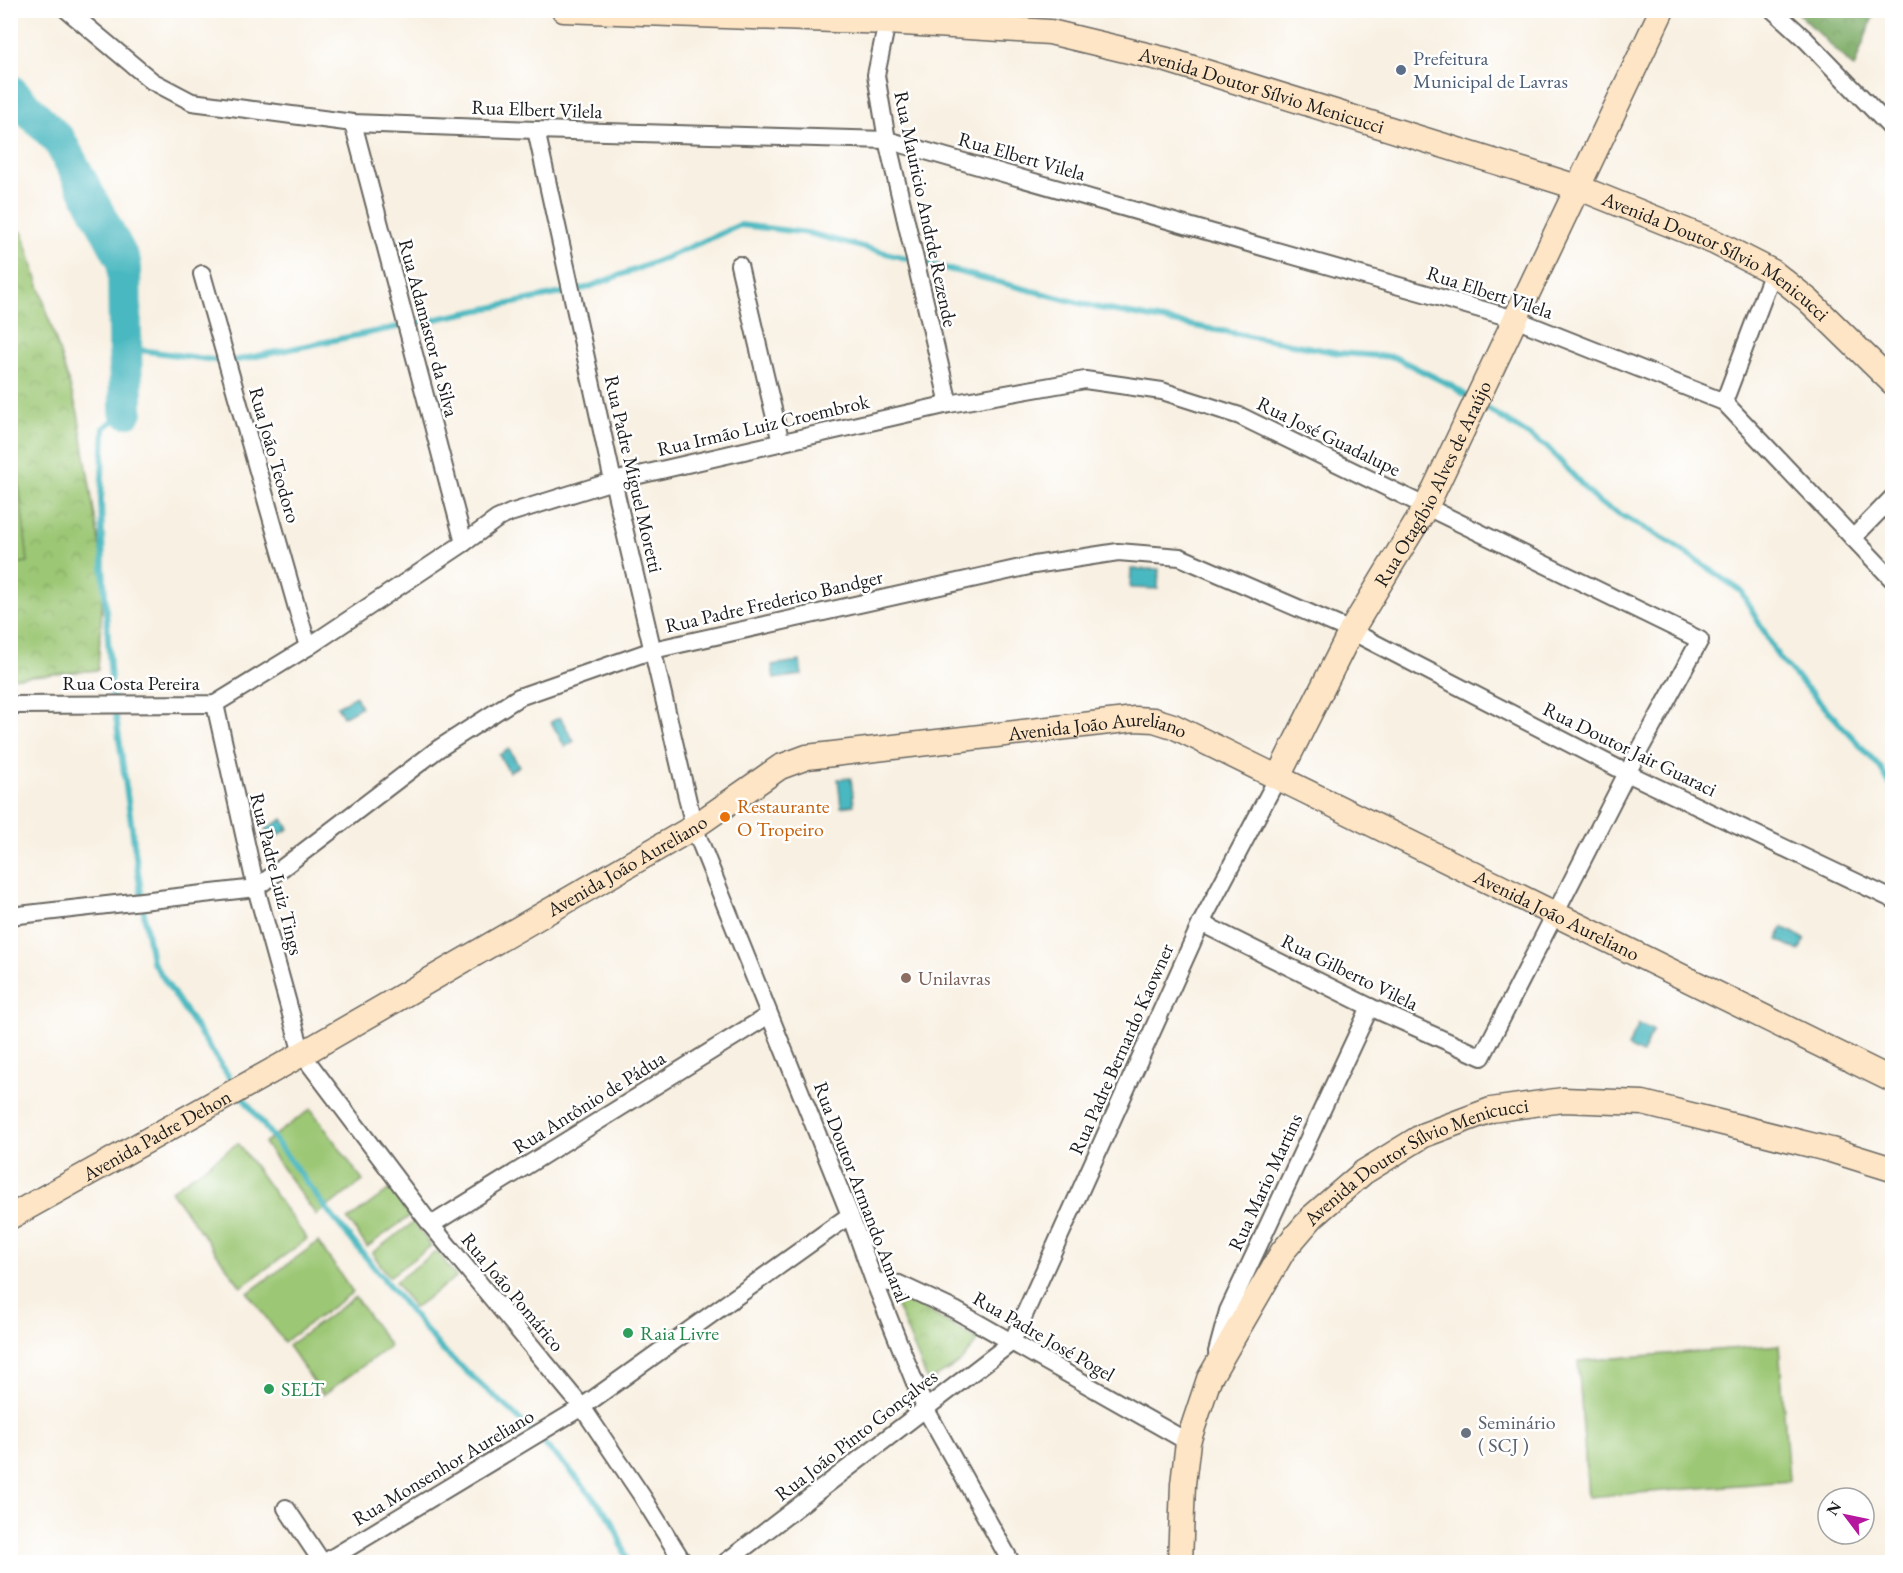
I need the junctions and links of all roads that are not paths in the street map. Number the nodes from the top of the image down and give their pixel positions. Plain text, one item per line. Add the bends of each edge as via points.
1 (67, 10) edge
2 (564, 10) edge
3 (1662, 10) edge
4 (1773, 10) edge
5 (888, 22) junction
6 (353, 123) junction
7 (1893, 129) edge
8 (536, 130) junction
9 (886, 140) junction
10 (1577, 187) junction
11 (740, 264) dead end
12 (1773, 272) junction
13 (202, 274) dead end
14 (1515, 319) junction
15 (1893, 382) edge
16 (1724, 402) junction
17 (949, 404) junction
18 (781, 443) junction
19 (613, 481) junction
20 (1893, 498) edge
21 (1426, 507) junction
22 (1854, 538) junction
23 (464, 543) junction
24 (1893, 579) edge
25 (1351, 632) junction
26 (308, 647) junction
27 (653, 650) junction
28 (215, 704) junction
29 (10, 705) edge
30 (1627, 773) junction
31 (1278, 777) junction
32 (694, 827) junction
33 (256, 888) junction
34 (1893, 898) edge
35 (1556, 914) junction
36 (10, 916) edge
37 (1201, 923) junction
38 (1370, 1007) junction
39 (769, 1015) junction
40 (302, 1054) junction
41 (1893, 1080) edge
42 (1893, 1169) edge
43 (850, 1215) junction
44 (10, 1217) edge
45 (431, 1225) junction
46 (873, 1281) junction
47 (1012, 1342) junction
48 (1209, 1379) junction
49 (582, 1407) junction
50 (925, 1408) junction
51 (1188, 1442) junction
52 (286, 1508) dead end
53 (323, 1563) edge
54 (683, 1563) edge
55 (726, 1563) edge
56 (1011, 1563) edge
57 (1180, 1563) edge

1 - 6 street, Rua Elbert Vilela via 152,81 192,102
2 - 5 main road, Avenida Doutor Sílvio Menicucci
3 - 10 main road, Rua Otagíbio Alves de Araújo
4 - 7 street
5 - 9 street, Rua Mauricio Andrde Rezende via 876,75
5 - 10 main road, Avenida Doutor Sílvio Menicucci via 1050,32 1167,60
6 - 8 street, Rua Elbert Vilela
6 - 23 street, Rua Adamastor da Silva
8 - 9 street, Rua Elbert Vilela
8 - 19 street, Rua Padre Miguel Moretti
9 - 14 street, Rua Elbert Vilela
9 - 17 street, Rua Mauricio Andrde Rezende
10 - 12 main road, Avenida Doutor Sílvio Menicucci via 1714,242
10 - 14 main road, Rua Otagíbio Alves de Araújo
11 - 18 street
12 - 15 main road, Avenida Doutor Sílvio Menicucci via 1808,300
12 - 16 street
13 - 26 street, Rua João Teodoro
14 - 16 street, Rua Elbert Vilela
14 - 21 main road, Rua Otagíbio Alves de Araújo
16 - 22 street, Rua Elbert Vilela
17 - 18 street, Rua Irmão Luiz Croembrok
17 - 21 street, Rua José Guadalupe via 1085,380 1162,391 1240,416
18 - 19 street, Rua Irmão Luiz Croembrok
19 - 23 street, Rua Irmão Luiz Croembrok via 510,513
19 - 27 street, Rua Padre Miguel Moretti
20 - 22 street
21 - 25 main road, Rua Otagíbio Alves de Araújo
21 - 30 street, Rua José Guadalupe via 1700,640
22 - 24 street, Rua Elbert Vilela
23 - 26 street, Rua Irmão Luiz Croembrok
25 - 27 street, Rua Padre Frederico Bandger via 1180,557 1118,552 1034,565
25 - 30 street, Rua Doutor Jair Guaraci
25 - 31 main road, Rua Otagíbio Alves de Araújo
26 - 28 street, Rua Costa Pereira
27 - 32 street, Rua Padre Miguel Moretti
27 - 33 street, Rua Padre Frederico Bandger via 519,697 438,749
28 - 29 street, Rua Costa Pereira
28 - 33 street, Rua Padre Luiz Tings
30 - 34 street, Rua Doutor Jair Guaraci
30 - 35 street
31 - 32 main road, Avenida João Aureliano via 1173,726 1135,719 807,757 780,767
31 - 35 main road, Avenida João Aureliano
31 - 37 street, Rua Padre Bernardo Kaowner
32 - 39 street, Rua Doutor Armando Amaral
32 - 40 main road, Avenida João Aureliano
33 - 36 street
33 - 40 street, Rua Padre Luiz Tings
35 - 38 street, Rua Gilberto Vilela via 1482,1058
35 - 41 main road, Avenida João Aureliano
37 - 38 street, Rua Gilberto Vilela
37 - 47 street, Rua Padre Bernardo Kaowner
38 - 48 street, Rua Mario Martins via 1228,1311
39 - 43 street, Rua Doutor Armando Amaral
39 - 45 street, Rua Antônio de Pádua
40 - 44 main road, Avenida Padre Dehon
40 - 45 street, Rua João Pomárico
42 - 48 main road, Avenida Doutor Sílvio Menicucci via 1643,1103 1563,1100 1491,1110 1424,1135 1364,1172 1312,1216 1283,1251
43 - 46 street, Rua Doutor Armando Amaral
43 - 49 street, Rua Monsenhor Aureliano
45 - 49 street, Rua João Pomárico
46 - 47 street, Rua Padre José Pogel via 899,1284
46 - 50 street, Rua Doutor Armando Amaral
47 - 50 street, Rua João Pinto Gonçalves
47 - 51 street, Rua Padre José Pogel
48 - 51 main road, Avenida Doutor Sílvio Menicucci
49 - 53 street, Rua Monsenhor Aureliano
49 - 54 street, Rua João Pomárico
50 - 55 street, Rua João Pinto Gonçalves
50 - 56 street, Rua Doutor Armando Amaral
51 - 57 main road, Avenida Doutor Sílvio Menicucci
52 - 53 street

